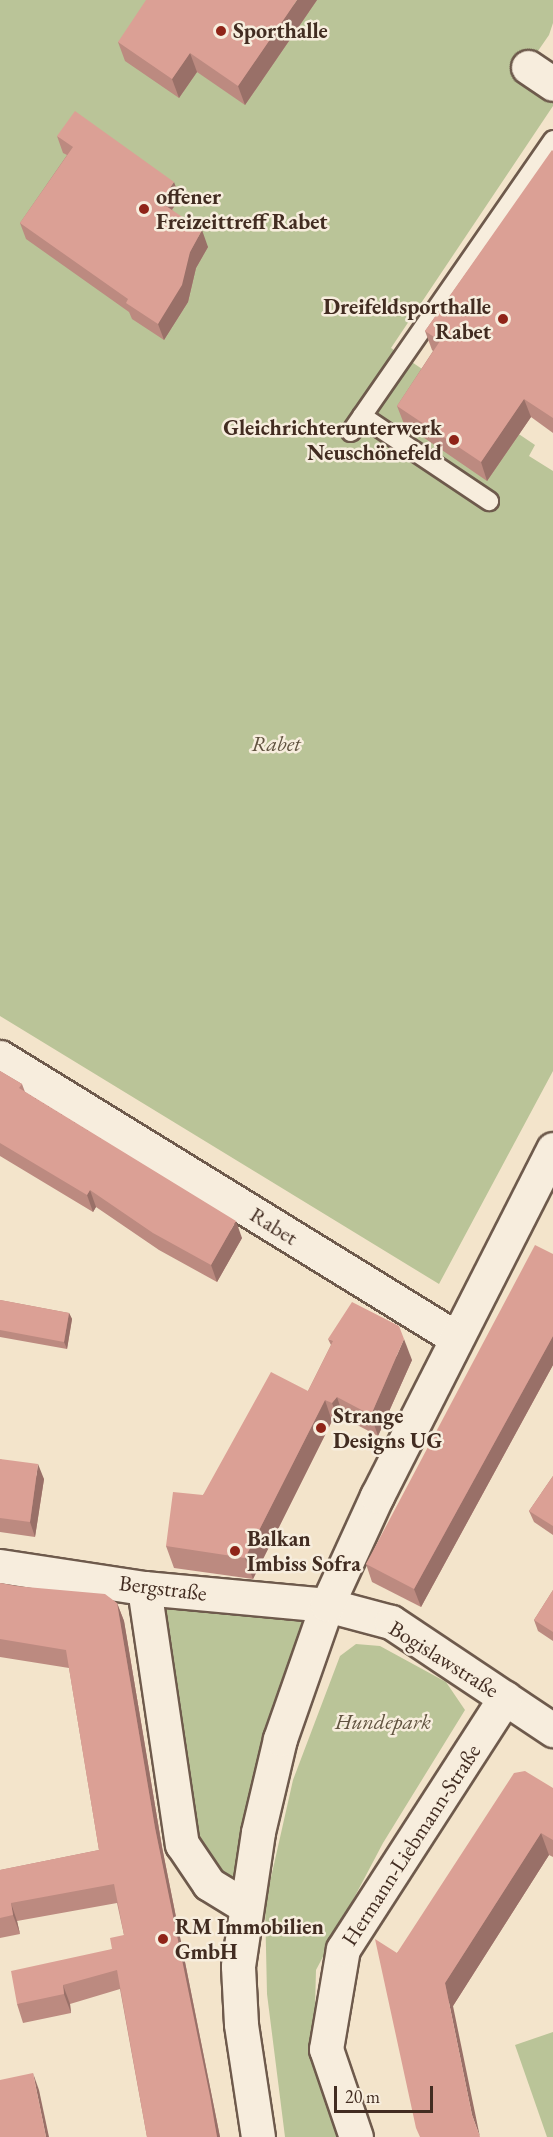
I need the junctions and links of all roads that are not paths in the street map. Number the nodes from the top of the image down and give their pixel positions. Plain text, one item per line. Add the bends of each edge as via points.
1 (553, 140) edge
2 (362, 416) junction
3 (351, 432) dead end
4 (489, 501) dead end
5 (0, 1057) edge
6 (551, 1152) edge
7 (544, 1188) edge
8 (456, 1338) junction
9 (0, 1566) edge
10 (144, 1588) junction
11 (327, 1605) junction
12 (505, 1698) junction
13 (553, 1730) edge
14 (245, 1906) junction
15 (258, 2137) edge
16 (356, 2137) edge

1 - 2 lane
2 - 3 lane
2 - 4 lane
5 - 8 street, Rabet
6 - 7 street
7 - 8 street
8 - 11 street
9 - 10 street, Bergstraße
10 - 11 street, Bergstraße
10 - 14 street via 182,1844 208,1884
11 - 12 street, Bogislawstraße via 391,1622
11 - 14 street via 280,1739
12 - 13 street, Bogislawstraße
12 - 16 street, Hermann-Liebmann-Straße via 343,1948 326,2049
14 - 15 street via 238,1965 241,2024

